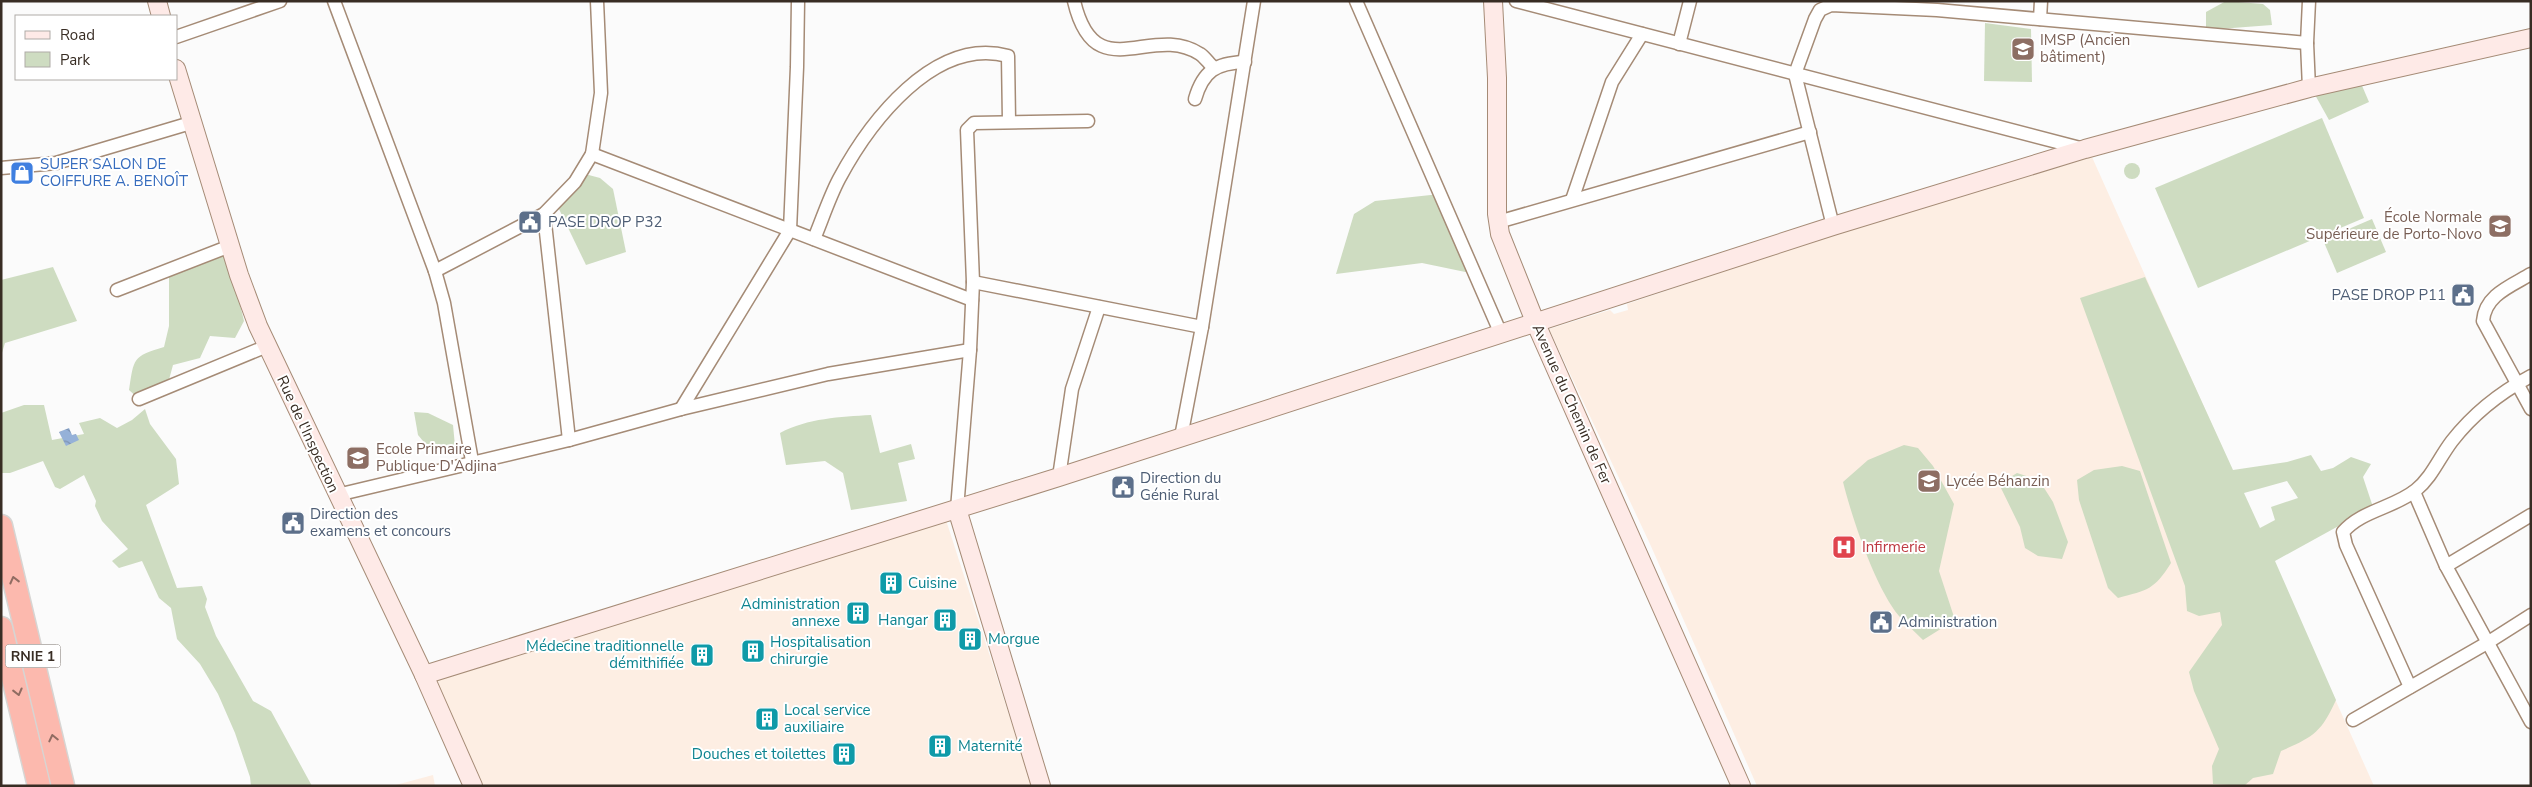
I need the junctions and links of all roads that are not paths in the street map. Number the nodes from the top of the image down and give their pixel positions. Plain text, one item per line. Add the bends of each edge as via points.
1 (157, 1) edge
2 (280, 1) edge
3 (334, 1) edge
4 (597, 1) edge
5 (798, 1) edge
6 (1074, 1) edge
7 (1254, 1) edge
8 (1356, 1) edge
9 (1492, 1) edge
10 (1516, 1) edge
11 (1690, 1) edge
12 (2041, 1) edge
13 (2309, 1) edge
14 (1936, 6) edge
15 (161, 15) edge
16 (2040, 19) junction
17 (1642, 34) junction
18 (178, 36) edge
19 (2531, 38) edge
20 (1679, 44) junction
21 (2307, 44) junction
22 (1245, 62) junction
23 (1214, 68) junction
24 (1795, 74) junction
25 (178, 75) edge
26 (2309, 88) junction
27 (1195, 99) dead end
28 (1009, 121) junction
29 (1088, 121) dead end
30 (194, 122) junction
31 (1810, 132) junction
32 (2085, 149) junction
33 (592, 154) junction
34 (1, 168) edge
35 (1572, 200) junction
36 (544, 214) junction
37 (1498, 222) junction
38 (1833, 226) junction
39 (790, 230) junction
40 (814, 239) junction
41 (230, 246) junction
42 (435, 272) junction
43 (2531, 274) edge
44 (973, 282) junction
45 (117, 290) dead end
46 (972, 300) junction
47 (1099, 307) junction
48 (1536, 324) junction
49 (1202, 327) junction
50 (1501, 334) junction
51 (267, 346) junction
52 (970, 350) junction
53 (2531, 376) edge
54 (2517, 384) junction
55 (139, 399) dead end
56 (681, 409) junction
57 (2531, 409) edge
58 (1182, 437) junction
59 (569, 440) junction
60 (472, 462) junction
61 (1059, 478) junction
62 (2414, 492) junction
63 (337, 495) junction
64 (957, 509) junction
65 (2531, 515) edge
66 (1, 526) edge
67 (2446, 566) junction
68 (2531, 615) edge
69 (1, 628) edge
70 (2487, 643) junction
71 (424, 675) junction
72 (2410, 687) junction
73 (2352, 720) dead end
74 (2531, 722) edge
75 (39, 786) edge
76 (63, 786) edge
77 (473, 786) edge
78 (1041, 786) edge
79 (1741, 786) edge

1 - 15 street
2 - 18 street
3 - 42 street
4 - 33 street via 601,93
5 - 39 street
6 - 23 street via 1084,28 1097,44 1107,50 1161,44 1183,47 1201,55
7 - 22 street
8 - 50 street
9 - 37 street, Avenue du Chemin de Fer via 1497,78
10 - 17 street
11 - 20 street
12 - 16 street
13 - 21 street
14 - 16 street
14 - 24 street via 1831,5 1820,10
16 - 21 street
17 - 20 street
17 - 35 street via 1612,82
19 - 26 street
20 - 24 street
21 - 26 street
22 - 23 street
22 - 49 street
23 - 27 street via 1201,82
24 - 31 street
24 - 32 street
25 - 30 street, Rue de l'Inspection
26 - 32 street
28 - 29 street
28 - 40 street via 1008,56 975,54 940,65 917,79 855,150
28 - 44 street via 974,123 967,130
30 - 34 street via 56,163
30 - 41 street, Rue de l'Inspection
31 - 35 street
31 - 38 street
32 - 38 street
33 - 36 street via 575,182
33 - 39 street
35 - 37 street
36 - 42 street
36 - 59 street
37 - 48 street, Avenue du Chemin de Fer
38 - 48 street
39 - 40 street
39 - 56 street
40 - 46 street
41 - 45 street
41 - 51 street, Rue de l'Inspection via 248,302
42 - 60 street via 444,303
43 - 54 street via 2497,294 2484,311 2483,321
44 - 46 street
44 - 47 street
46 - 52 street
47 - 49 street
47 - 61 street via 1072,389
48 - 50 street
48 - 79 street, Avenue du Chemin de Fer
49 - 58 street
50 - 58 street
51 - 55 street
51 - 63 street, Rue de l'Inspection
52 - 56 street via 828,374
52 - 64 street
53 - 54 street
54 - 57 street
54 - 62 street via 2474,417
56 - 59 street
58 - 61 street
59 - 60 street
60 - 63 street
61 - 64 street
62 - 67 street
62 - 72 street via 2352,522 2343,532
63 - 71 street, Rue de l'Inspection
64 - 71 street
64 - 78 street
65 - 67 street
76 -> 66 highway, RNIE 1
67 - 70 street
68 - 70 street
69 -> 75 highway, RNIE 1
70 - 72 street
70 - 74 street
71 - 77 street, Rue de l'Inspection
72 - 73 street

